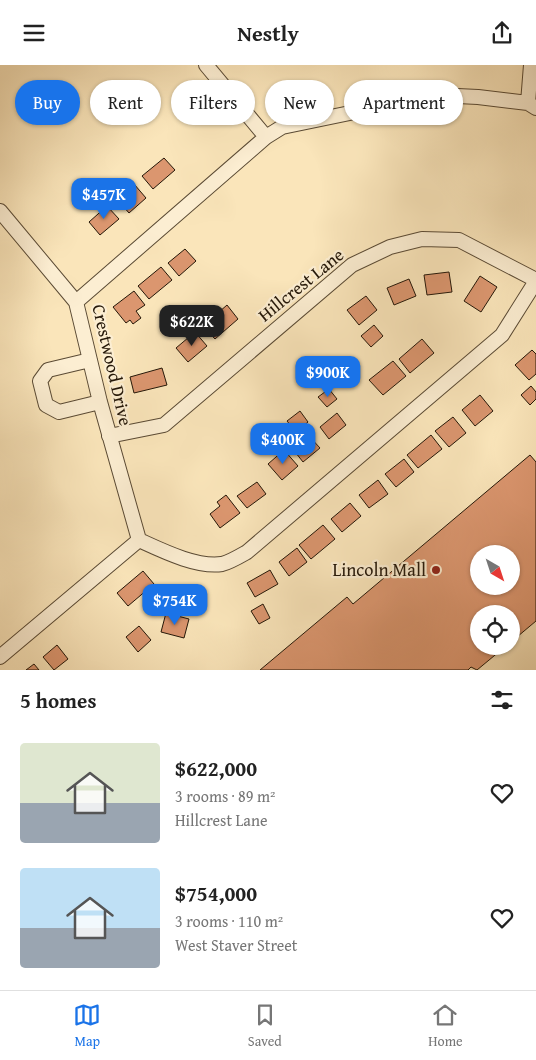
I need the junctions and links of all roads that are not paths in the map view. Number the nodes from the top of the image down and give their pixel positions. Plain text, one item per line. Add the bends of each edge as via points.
1 (206, 65) edge
2 (531, 65) edge
3 (532, 105) edge
4 (266, 137) junction
5 (0, 211) edge
6 (536, 281) edge
7 (76, 303) junction
8 (90, 360) junction
9 (100, 402) junction
10 (110, 436) junction
11 (139, 540) junction
12 (0, 657) edge

1 - 4 street
2 - 3 street
3 - 4 street, Crestwood Drive via 437,95 282,127
4 - 7 street, Crestwood Drive
5 - 7 street
6 - 10 street, Hillcrest Lane via 459,240 422,239 390,247 352,265 164,425
6 - 11 street via 502,335 247,552 222,564 194,561 173,556
7 - 8 street, Crestwood Drive
8 - 9 street, Crestwood Drive
8 - 9 street via 48,370 40,381 46,405 59,412
9 - 10 street, Crestwood Drive
10 - 11 street, Crestwood Drive
11 - 12 street

